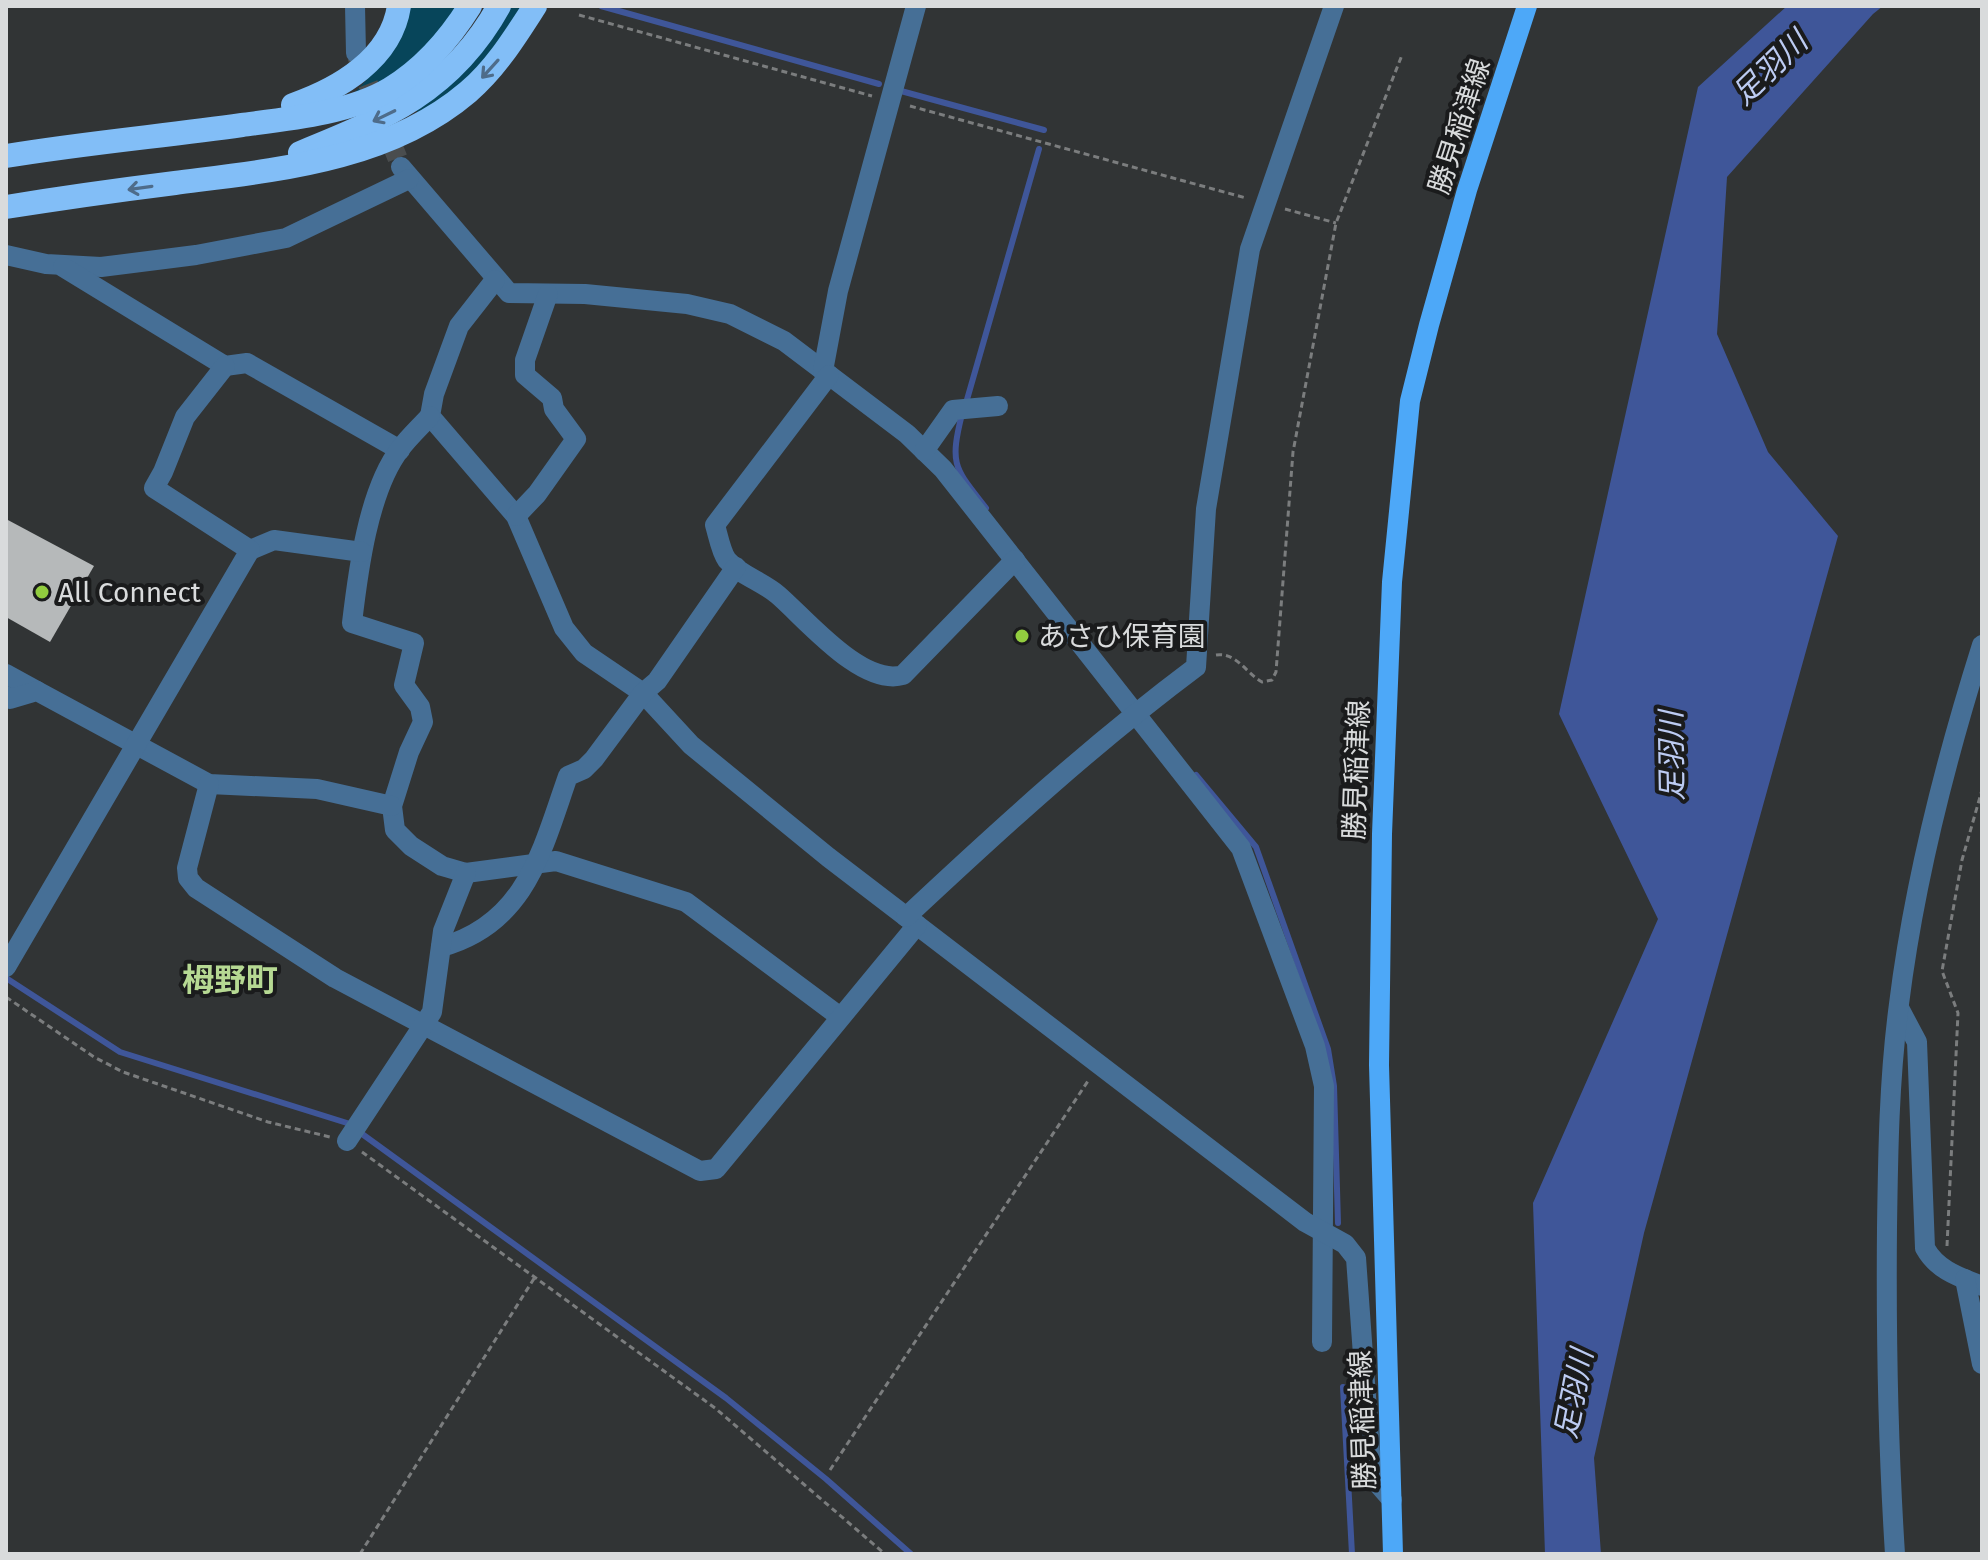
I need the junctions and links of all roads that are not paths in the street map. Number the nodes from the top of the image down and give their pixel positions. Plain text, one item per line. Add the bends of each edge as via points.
1 (355, 6) edge
2 (399, 6) edge
3 (470, 6) edge
4 (499, 6) edge
5 (535, 6) edge
6 (916, 6) edge
7 (1334, 6) edge
8 (1527, 6) edge
9 (356, 53) tunnel mouth
10 (210, 130) junction
11 (52, 148) junction
12 (6, 150) edge
13 (6, 156) edge
14 (217, 178) junction
15 (6, 199) edge
16 (58, 199) junction
17 (6, 207) edge
18 (6, 255) edge
19 (60, 265) junction
20 (495, 280) junction
21 (548, 294) junction
22 (225, 366) junction
23 (826, 373) junction
24 (998, 406) dead end
25 (430, 416) junction
26 (400, 450) junction
27 (924, 451) junction
28 (516, 516) junction
29 (250, 550) junction
30 (362, 552) junction
31 (1015, 560) junction
32 (736, 567) junction
33 (1982, 645) edge
34 (6, 674) edge
35 (37, 691) junction
36 (643, 693) junction
37 (6, 696) edge
38 (1139, 709) junction
39 (135, 744) junction
40 (209, 784) junction
41 (392, 806) junction
42 (538, 862) junction
43 (466, 873) junction
44 (912, 921) junction
45 (441, 947) junction
46 (6, 967) edge
47 (1898, 1007) junction
48 (839, 1016) junction
49 (425, 1024) junction
50 (352, 1133) road end
51 (1321, 1231) junction
52 (1974, 1282) edge
53 (1322, 1342) dead end
54 (1982, 1364) edge
55 (1392, 1500) junction
56 (1393, 1554) edge
57 (1895, 1554) edge

1 - 9 street
2 - 10 highway via 387,39 367,64 338,86
3 - 10 highway via 440,47 388,90 283,120
4 -> 14 highway via 468,52 417,98 293,155
5 -> 14 highway via 494,66 468,92 405,132 322,161
6 - 23 street via 838,291
7 - 38 street via 1250,249 1206,509 1196,667
8 - 55 main road, 勝見稲津線 via 1429,325 1410,401 1399,498 1387,670 1379,1065
10 - 11 highway
11 - 12 highway
11 - 13 highway
14 -> 16 highway
15 - 16 highway
16 - 17 highway
18 - 19 street
19 - 20 street via 115,265 286,238 405,173
19 - 22 street
20 - 21 street via 509,293
20 - 25 street via 459,326
21 - 23 street via 687,304 730,314 784,341
21 - 28 street via 525,360 525,375 552,398 576,439
22 - 26 street via 247,363
22 - 29 street via 185,417 154,488
23 - 27 street
23 - 32 street via 715,525 726,558
24 - 27 street via 953,410
25 - 26 street
25 - 28 street
26 - 30 street via 386,473
27 - 31 street
28 - 36 street via 564,628 584,653
29 - 30 street via 274,540
29 - 39 street
30 - 41 street via 352,623 414,643 404,685 420,707 423,722
31 - 32 street via 903,675 893,678 853,661 777,594
31 - 38 street
32 - 36 street via 657,681
33 - 47 street via 1937,805
34 - 35 street
35 - 37 street
35 - 39 street
36 - 42 street via 594,759 568,776
36 - 44 street via 691,745
38 - 44 street via 1021,810
38 - 51 street via 1241,848 1315,1046 1324,1086
39 - 40 street
39 - 46 street
40 - 41 street via 317,789
40 - 49 street via 187,868 196,888 335,978
41 - 43 street via 395,830 411,846 442,866
42 - 43 street
42 - 45 street via 512,904 492,922 465,941
42 - 48 street via 556,861 686,902
43 - 45 street
44 - 48 street
44 - 51 street
45 - 49 street via 432,1012
47 - 52 street via 1917,1042 1925,1248 1946,1270
47 - 57 street via 1889,1117 1886,1342
48 - 49 street via 716,1169 700,1171
49 - 50 street
51 - 53 street
51 - 55 street via 1345,1244 1356,1258 1370,1452 1379,1485
52 - 54 street
55 - 56 main road, 勝見稲津線

